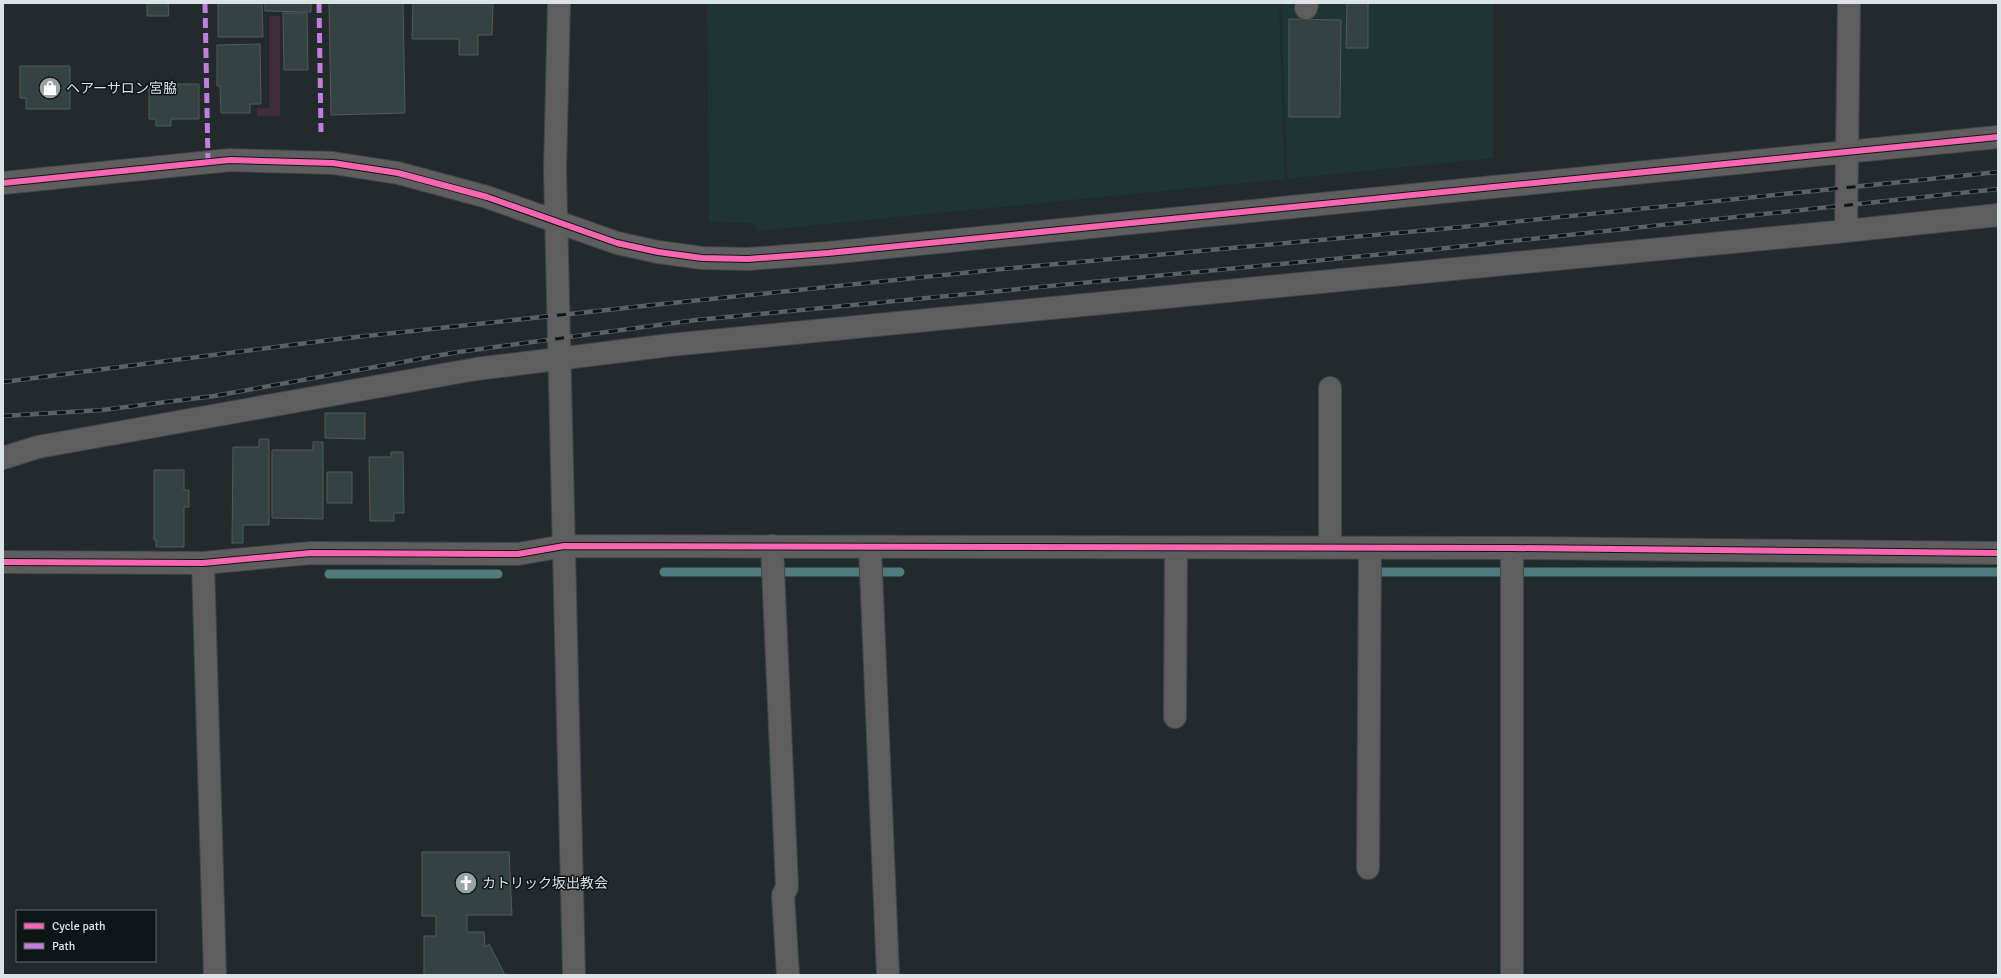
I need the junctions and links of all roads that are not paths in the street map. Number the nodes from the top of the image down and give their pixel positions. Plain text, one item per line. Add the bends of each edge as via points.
1 (559, 3) edge
2 (1849, 3) edge
3 (1998, 137) edge
4 (1847, 152) junction
5 (3, 183) edge
6 (1998, 214) edge
7 (557, 222) junction
8 (1846, 231) junction
9 (560, 358) junction
10 (1330, 388) dead end
11 (3, 458) edge
12 (564, 546) junction
13 (1176, 548) junction
14 (1330, 548) junction
15 (1512, 550) junction
16 (1998, 553) edge
17 (870, 561) junction
18 (3, 562) edge
19 (203, 563) junction
20 (773, 563) junction
21 (1370, 564) junction
22 (1175, 718) dead end
23 (1368, 868) dead end
24 (215, 975) edge
25 (574, 975) edge
26 (788, 975) edge
27 (888, 975) edge
28 (1512, 975) edge

1 - 7 street via 555,170
2 - 4 street
3 - 4 street
4 - 7 street via 748,259 702,258 658,252 617,243
4 - 8 street
5 - 7 street via 230,160 333,163 398,173 487,197
6 - 8 street
7 - 9 street
8 - 9 street
9 - 11 street via 476,368 38,447
9 - 12 street
10 - 14 street
12 - 19 street via 518,554 311,553
12 - 20 street
12 - 25 street
13 - 14 street
13 - 17 street
13 - 22 street
14 - 21 street
15 - 16 street
15 - 21 street
15 - 28 street
17 - 20 street
17 - 27 street
18 - 19 street
19 - 24 street
20 - 26 street via 787,887 783,895
21 - 23 street

